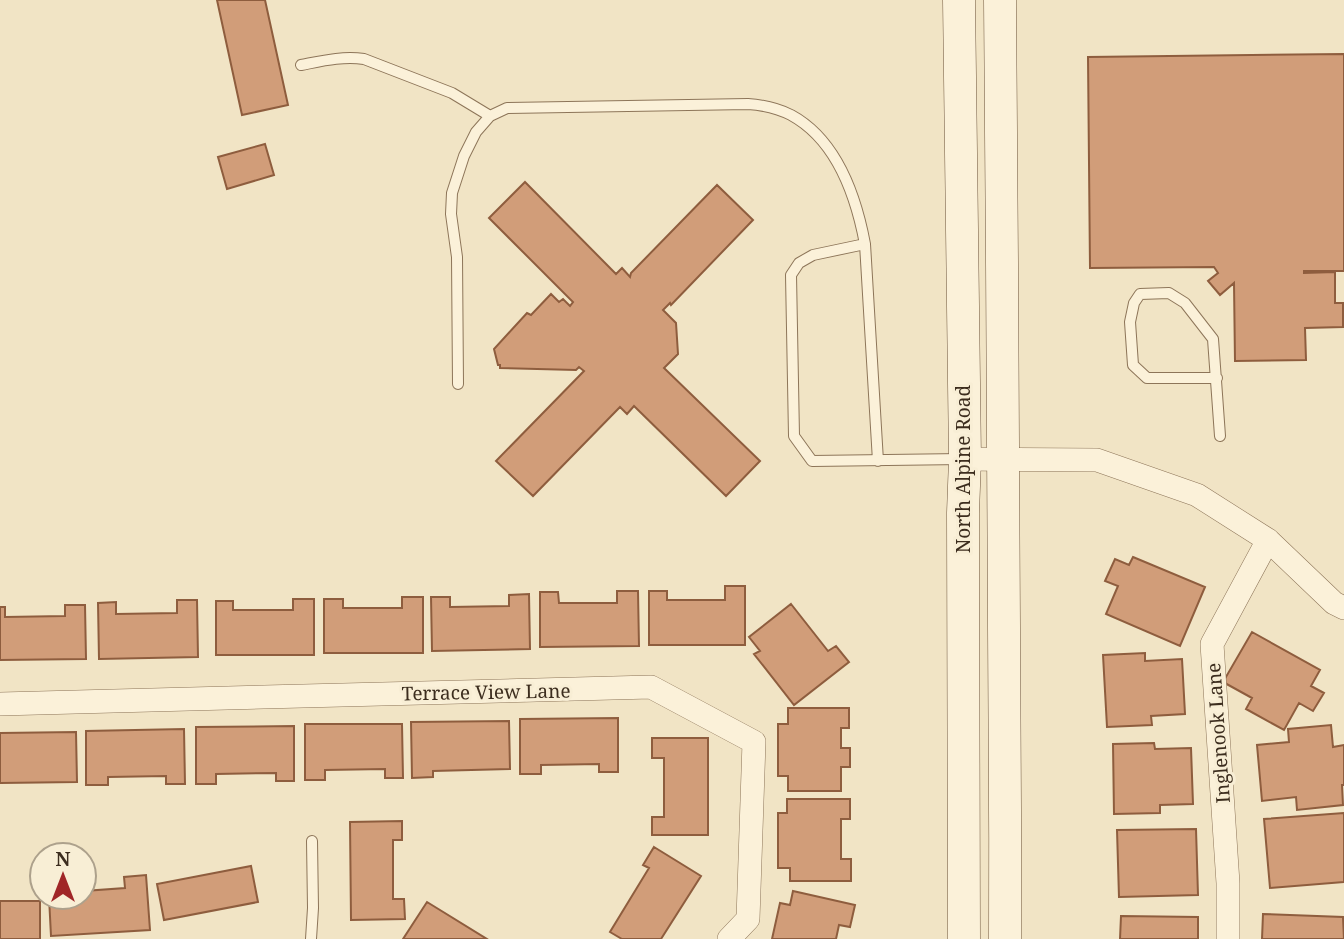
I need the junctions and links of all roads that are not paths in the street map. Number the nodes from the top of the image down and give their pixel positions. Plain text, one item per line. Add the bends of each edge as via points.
1 (959, 0) edge
2 (1000, 0) edge
3 (301, 65) dead end
4 (490, 116) junction
5 (864, 244) junction
6 (1217, 378) junction
7 (458, 384) dead end
8 (1220, 436) dead end
9 (1003, 458) junction
10 (965, 459) junction
11 (878, 461) junction
12 (1268, 540) junction
13 (1344, 608) edge
14 (0, 704) edge
15 (312, 841) dead end
16 (311, 939) edge
17 (729, 939) edge
18 (964, 939) edge
19 (1005, 939) edge
20 (1228, 939) edge

1 - 10 main road, North Alpine Road
2 - 9 main road, North Alpine Road
3 - 4 lane via 335,58 364,59 452,93
4 - 5 lane via 507,108 768,106 814,132 836,159 860,217
4 - 7 lane via 464,156 452,193
5 - 11 lane
5 - 11 lane via 813,255 799,263 792,275 794,436 812,461
6 - 6 lane via 1213,339 1185,303 1168,293 1140,295 1133,303 1130,322 1133,365 1147,378
6 - 8 lane
9 - 10 street
9 - 12 street via 1097,460 1197,495
9 - 19 main road, North Alpine Road
10 - 11 lane
10 - 18 main road, North Alpine Road
12 - 13 street
12 - 20 street, Inglenook Lane via 1212,644
14 - 17 street, Terrace View Lane via 651,687 754,742 748,919
15 - 16 lane

